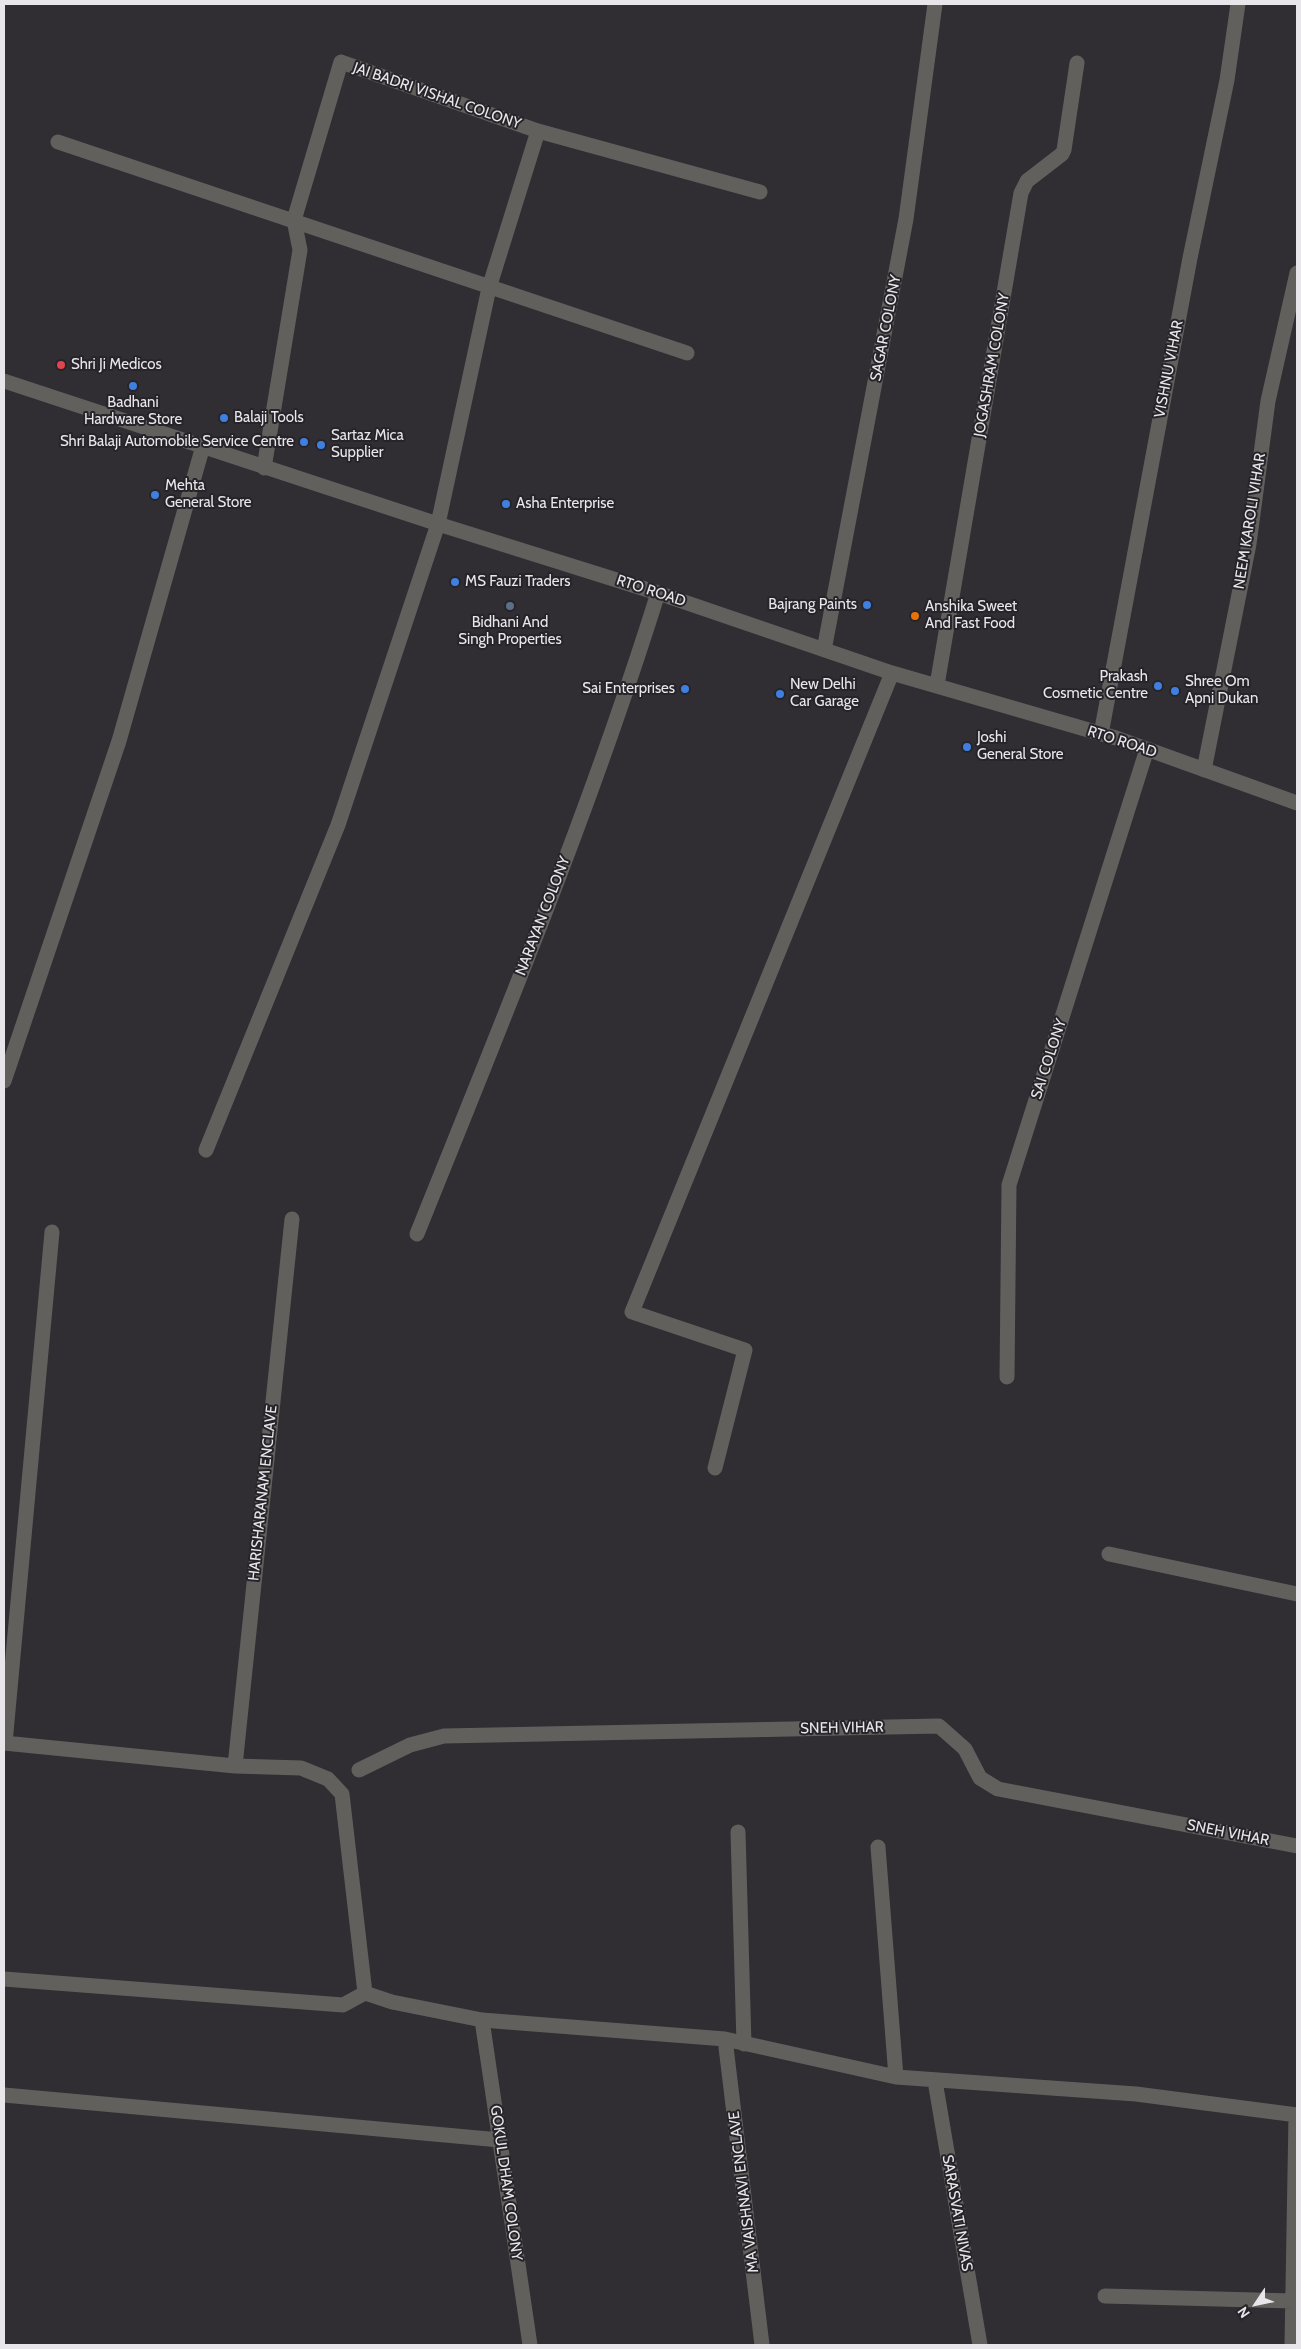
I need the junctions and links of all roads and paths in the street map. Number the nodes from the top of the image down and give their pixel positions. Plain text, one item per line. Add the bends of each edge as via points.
1 (935, 4) edge
2 (1238, 4) edge
3 (1077, 63) dead end
4 (538, 131) junction
5 (58, 142) dead end
6 (760, 192) dead end
7 (294, 220) junction
8 (1297, 273) edge
9 (489, 288) junction
10 (687, 353) dead end
11 (4, 381) edge
12 (203, 446) junction
13 (264, 468) junction
14 (438, 524) junction
15 (658, 593) junction
16 (824, 650) junction
17 (892, 673) junction
18 (937, 685) junction
19 (1101, 734) junction
20 (1147, 749) junction
21 (1204, 770) junction
22 (1297, 803) edge
23 (4, 1081) edge
24 (206, 1150) dead end
25 (292, 1220) dead end
26 (52, 1232) dead end
27 (417, 1234) dead end
28 (1007, 1377) dead end
29 (715, 1468) dead end
30 (1109, 1554) dead end
31 (1297, 1594) edge
32 (4, 1743) edge
33 (235, 1766) junction
34 (359, 1770) dead end
35 (738, 1832) dead end
36 (1297, 1846) edge
37 (878, 1847) dead end
38 (4, 1979) edge
39 (365, 1993) junction
40 (482, 2020) junction
41 (725, 2039) junction
42 (744, 2044) junction
43 (896, 2078) junction
44 (935, 2081) junction
45 (4, 2094) edge
46 (1297, 2115) edge
47 (500, 2140) junction
48 (1105, 2296) dead end
49 (1293, 2301) junction
50 (530, 2345) edge
51 (762, 2345) edge
52 (980, 2345) edge
53 (1292, 2345) edge

1 - 16 street, SAGAR COLONY via 906,219
2 - 19 street, VISHNU VIHAR via 1227,80 1190,258
3 - 18 street, JOGASHRAM COLONY via 1064,150 1027,181 1020,192
4 - 6 street, JAI BADRI VISHAL COLONY
4 - 7 street, JAI BADRI VISHAL COLONY via 341,62
4 - 9 street
5 - 7 street
7 - 9 street
7 - 13 street, JAI BADRI VISHAL COLONY via 300,250
8 - 21 street, NEEM KAROLI VIHAR via 1268,401 1249,544
9 - 10 street
9 - 14 street
11 - 12 street, RTO ROAD
12 - 13 street, RTO ROAD
12 - 23 street via 119,741
13 - 14 street, RTO ROAD
14 - 15 street, RTO ROAD
14 - 24 street via 338,825
15 - 16 street, RTO ROAD
15 - 27 street, NARAYAN COLONY via 547,908
16 - 17 street, RTO ROAD
17 - 18 street, RTO ROAD
17 - 29 street via 632,1312 745,1350
18 - 19 street, RTO ROAD
19 - 20 street, RTO ROAD
20 - 21 street, RTO ROAD
20 - 28 street, SAI COLONY via 1009,1185
21 - 22 street, RTO ROAD
25 - 33 street, HARISHARANAM ENCLAVE
26 - 32 street
30 - 31 street
32 - 33 street
33 - 39 street via 301,1768 328,1779 342,1794
34 - 36 street, SNEH VIHAR via 410,1745 444,1736 940,1726 964,1749 980,1778 998,1789
35 - 42 street
37 - 43 street
38 - 39 street via 343,2004
39 - 40 street via 392,2002
40 - 41 street
40 - 47 street, GOKUL DHAM COLONY
41 - 42 street
41 - 51 street, MA VAISHNAVI ENCLAVE
42 - 43 street
43 - 44 street
44 - 46 street via 1136,2094
44 - 52 street, SARASVATI NIVAS
45 - 47 street
46 - 49 street
47 - 50 street, GOKUL DHAM COLONY
48 - 49 street
49 - 53 street

